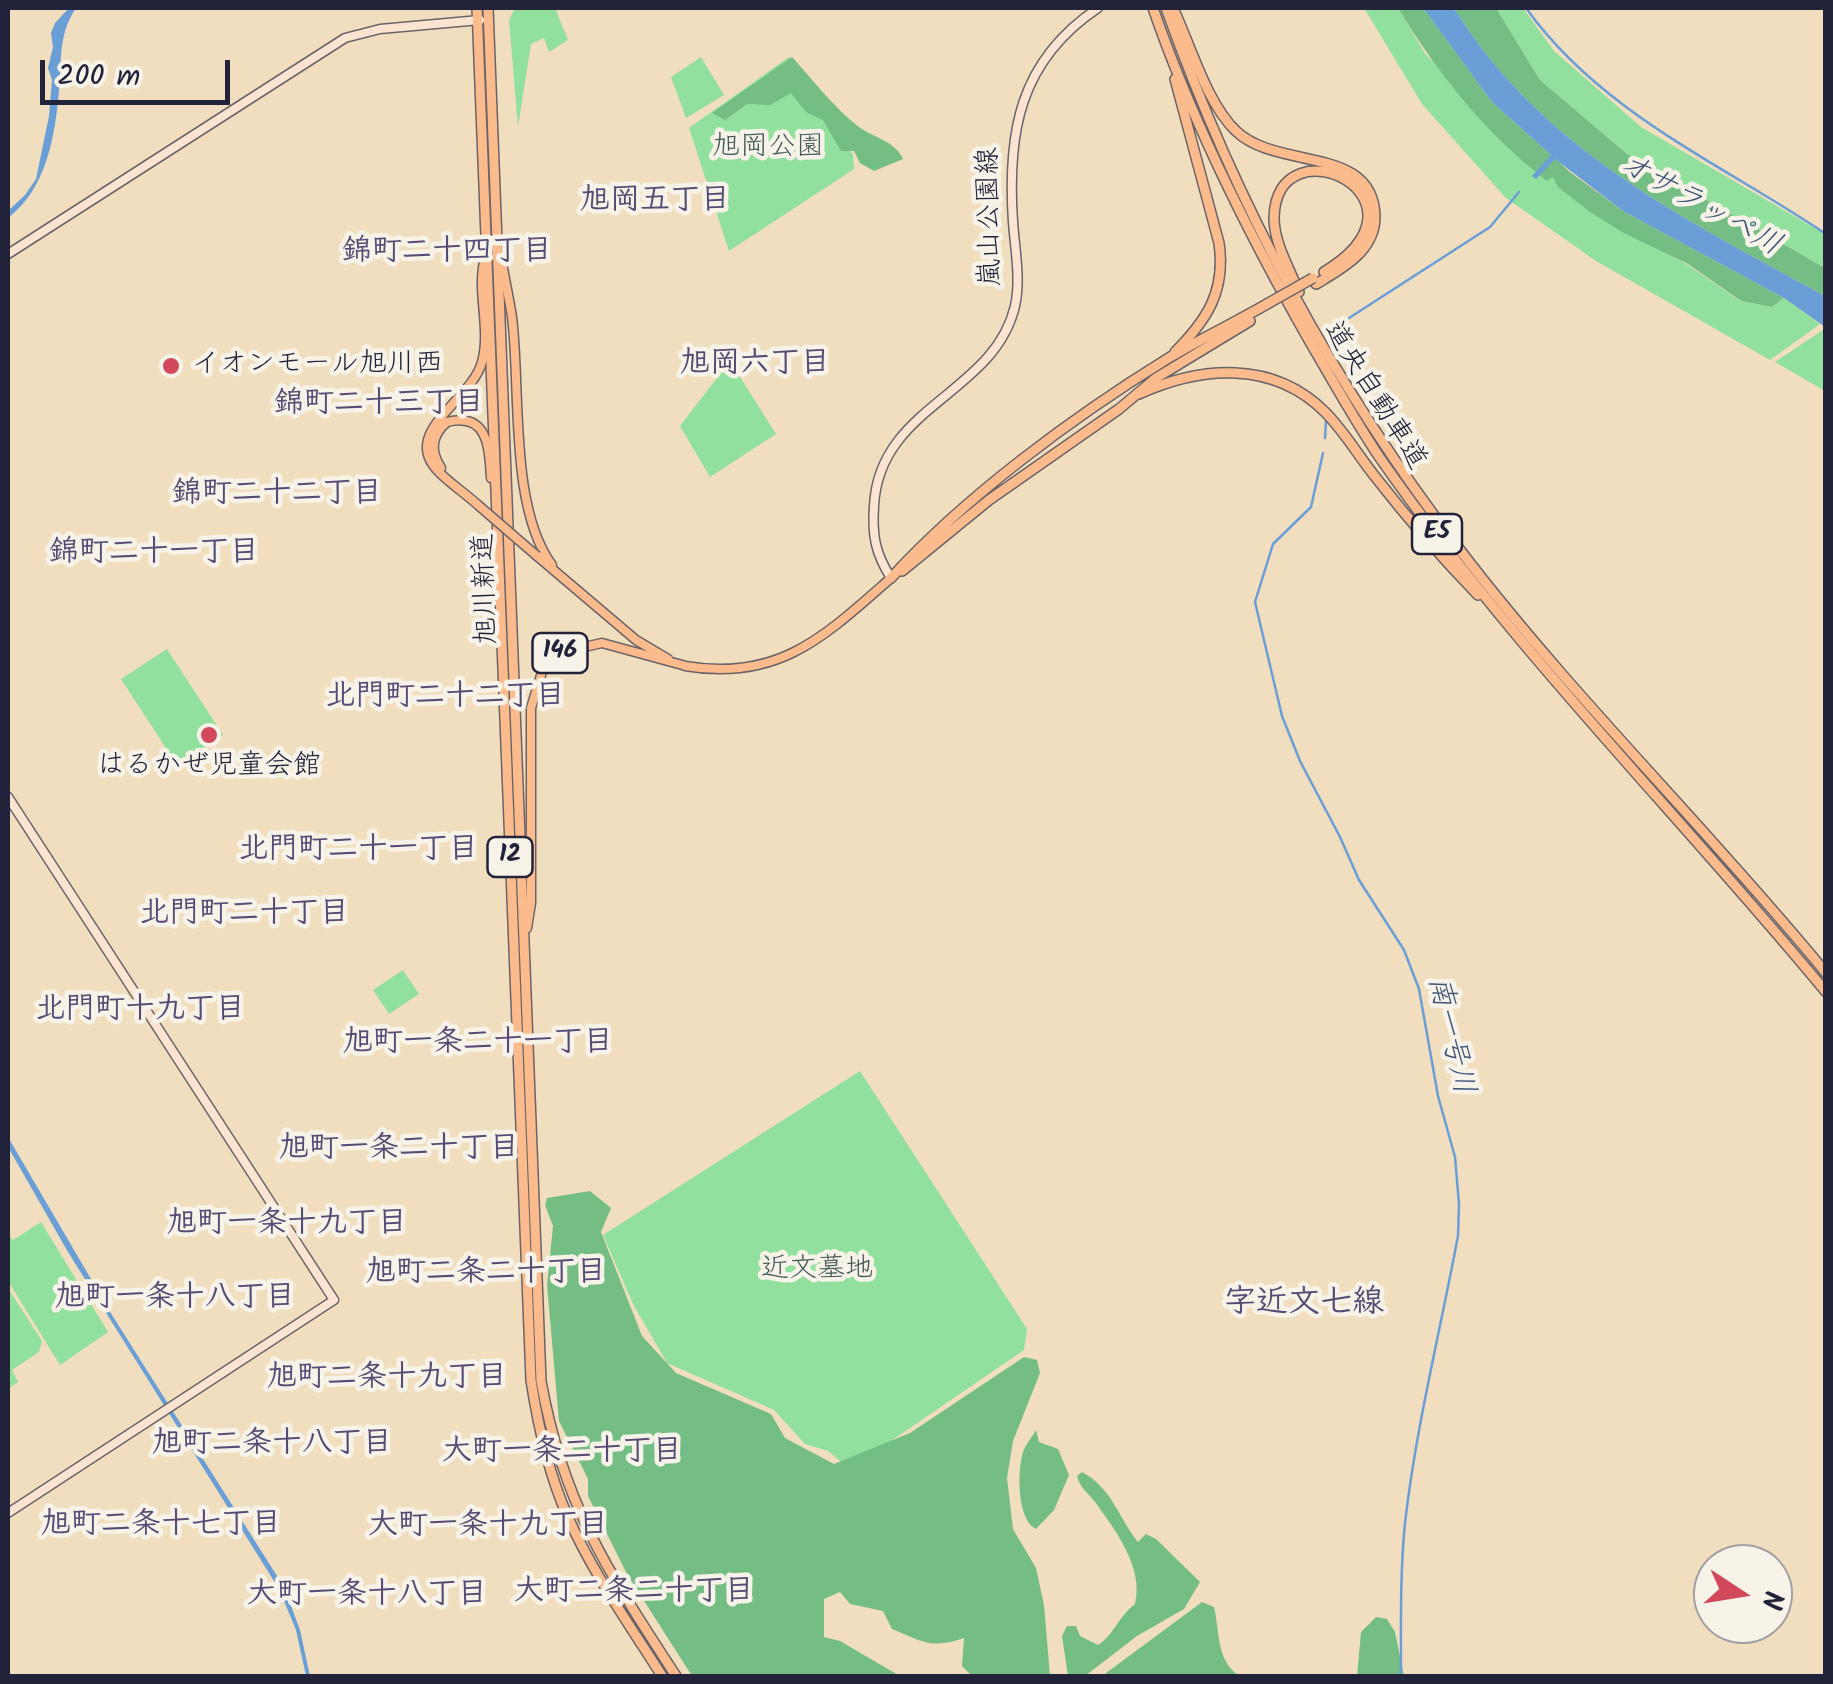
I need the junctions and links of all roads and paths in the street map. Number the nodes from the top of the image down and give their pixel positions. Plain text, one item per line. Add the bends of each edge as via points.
1 (477, 8) edge
2 (1098, 8) edge
3 (1153, 8) edge
4 (1166, 8) edge
5 (1174, 8) edge
6 (485, 16) edge
7 (1169, 54) junction
8 (497, 237) junction
9 (488, 248) junction
10 (8, 254) edge
11 (1315, 281) junction
12 (1268, 306) junction
13 (1314, 330) junction
14 (1169, 358) junction
15 (1139, 394) junction
16 (453, 483) junction
17 (499, 542) junction
18 (539, 554) junction
19 (892, 578) junction
20 (1518, 637) junction
21 (686, 666) junction
22 (8, 798) edge
23 (525, 940) junction
24 (1826, 973) edge
25 (1826, 992) edge
26 (8, 1513) edge
27 (662, 1676) edge
28 (676, 1676) edge

1 - 6 highway, 旭川新道 / 12
2 - 19 main road, 嵐山公園線 via 1054,45 1016,120 1016,292 1010,324 987,360 916,419 884,461 874,500 874,542
3 - 7 highway, 道央自動車道 / E5
4 - 13 highway, 道央自動車道 / E5 via 1233,175
5 - 11 highway via 1217,105 1236,131 1270,152 1342,167 1367,190 1374,217 1370,237 1348,264
6 - 8 highway, 旭川新道 / 12
6 - 9 highway, 旭川新道 / 12
6 - 10 main road via 345,38
7 - 14 highway via 1221,274 1206,318
7 - 20 highway, 道央自動車道 / E5 via 1232,195 1334,383 1379,457
8 - 18 main road via 512,316 525,487
8 - 23 highway, 旭川新道 / 12
9 - 16 main road, 146 via 481,367 426,444 430,462
9 - 17 highway, 旭川新道 / 12
11 - 12 highway, bridge
11 - 13 highway via 1357,246 1367,216 1356,186 1326,171 1288,183 1274,213 1278,242
12 - 14 highway
12 - 15 highway
13 - 24 highway, 道央自動車道 / E5 via 1387,450 1460,550
14 - 19 highway via 996,482
15 - 19 highway
15 - 20 highway via 1221,371 1269,378 1302,394 1334,421 1426,541
16 - 17 main road, 146 via 432,445 447,422 468,420 489,448
16 - 18 main road, 146, bridge
17 - 27 highway, 旭川新道 / 12 via 531,1380 539,1430 567,1516
18 - 21 main road, 146 via 636,640
19 - 21 main road, 146 via 821,636 778,661 736,671
20 - 25 highway, 道央自動車道 / E5
21 - 23 main road, 146 via 602,644 562,652 542,672 531,708 531,903
22 - 26 main road via 334,1300
23 - 28 highway, 旭川新道 / 12 via 538,1331 550,1428 584,1526

